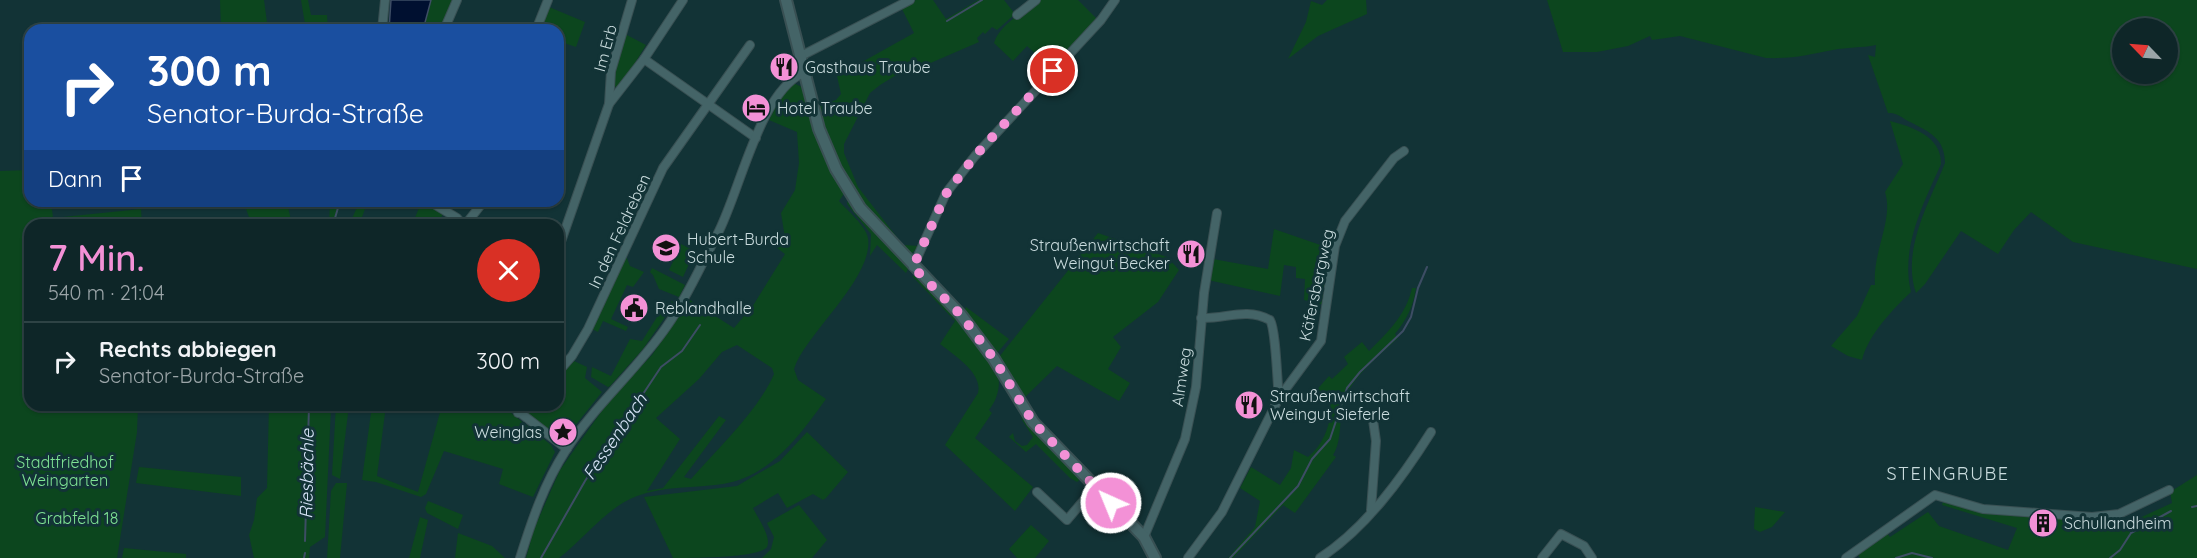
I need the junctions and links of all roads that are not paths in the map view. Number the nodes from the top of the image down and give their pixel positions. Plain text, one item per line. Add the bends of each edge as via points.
1 (385, 0) edge
2 (457, 0) edge
3 (548, 0) edge
4 (632, 0) edge
5 (684, 0) edge
6 (786, 0) edge
7 (910, 0) edge
8 (1036, 0) edge
9 (1115, 0) edge
10 (1017, 15) dead end
11 (383, 24) edge
12 (447, 24) edge
13 (538, 24) edge
14 (750, 45) dead end
15 (799, 57) junction
16 (644, 59) junction
17 (803, 73) junction
18 (609, 104) junction
19 (708, 104) junction
20 (756, 138) junction
21 (1404, 151) dead end
22 (439, 207) edge
23 (479, 207) edge
24 (1217, 213) dead end
25 (458, 219) edge
26 (469, 219) edge
27 (564, 233) edge
28 (913, 267) junction
29 (1201, 318) junction
30 (564, 365) edge
31 (1279, 398) junction
32 (518, 413) edge
33 (1373, 420) dead end
34 (1431, 432) dead end
35 (567, 449) junction
36 (1095, 487) junction
37 (2169, 490) dead end
38 (1037, 492) dead end
39 (1371, 510) junction
40 (1144, 537) junction
41 (520, 558) edge
42 (1155, 558) edge
43 (1188, 558) edge
44 (1320, 558) edge
45 (1542, 558) edge
46 (1592, 558) edge
47 (1846, 558) edge

1 - 11 street
2 - 12 street
3 - 13 street
4 - 18 street, Im Erb via 609,81
5 - 16 street
6 - 15 street
7 - 15 street
8 - 10 street
9 - 28 street via 975,156 946,194
14 - 19 street, In den Feldreben
15 - 17 street
16 - 18 street
16 - 19 street
17 - 20 street via 785,85
17 - 28 street via 819,129 836,169 860,208
18 - 27 street
19 - 20 street
19 - 30 street, In den Feldreben via 657,179 588,329
20 - 35 street via 723,223 681,303 651,348
21 - 31 street, Käfersbergweg via 1394,158 1345,220 1335,246 1321,341
22 - 25 street
23 - 26 street
24 - 29 street, Almweg
28 - 36 street via 961,315 1033,422
29 - 31 street, Käfersbergweg via 1220,318 1238,312 1270,320 1275,327
29 - 40 street, Almweg via 1196,387 1185,439
31 - 43 street, Käfersbergweg via 1222,512
32 - 35 street
33 - 39 street via 1376,441
34 - 39 street via 1404,474
35 - 41 street via 538,499
36 - 38 street via 1066,520
36 - 40 street
37 - 47 street via 2119,514 2092,517 1983,509 1935,495
39 - 44 street via 1341,544
40 - 42 street
45 - 46 street via 1561,534 1584,546

